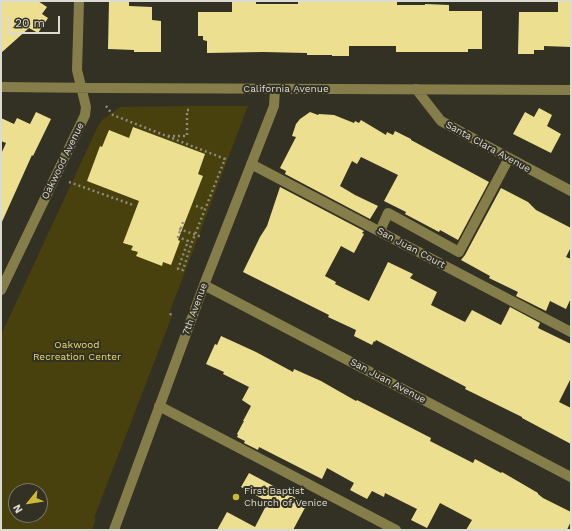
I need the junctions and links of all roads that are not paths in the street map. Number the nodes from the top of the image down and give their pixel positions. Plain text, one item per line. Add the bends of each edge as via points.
1 (79, 1) edge
2 (1, 87) edge
3 (80, 88) junction
4 (275, 88) junction
5 (416, 90) junction
6 (571, 90) edge
7 (509, 158) junction
8 (251, 164) junction
9 (571, 191) edge
10 (380, 231) junction
11 (204, 285) junction
12 (1, 290) edge
13 (571, 332) edge
14 (159, 406) junction
15 (571, 477) edge
16 (116, 529) edge
17 (396, 530) edge

1 - 3 street, Oakwood Avenue via 77,70
2 - 3 street, California Avenue
3 - 4 street, California Avenue
3 - 12 street, Oakwood Avenue via 86,107 85,115
4 - 5 street, California Avenue
4 - 8 street, 7th Avenue via 274,106
5 - 6 street, California Avenue
5 - 7 street, Santa Clara Avenue via 441,121
7 - 9 street, Santa Clara Avenue
7 - 10 street via 459,252 388,213
8 - 10 street, San Juan Court
8 - 11 street, 7th Avenue
10 - 13 street, San Juan Court
11 - 14 street, 7th Avenue
11 - 15 street, San Juan Avenue
14 - 16 street, 7th Avenue
14 - 17 street

